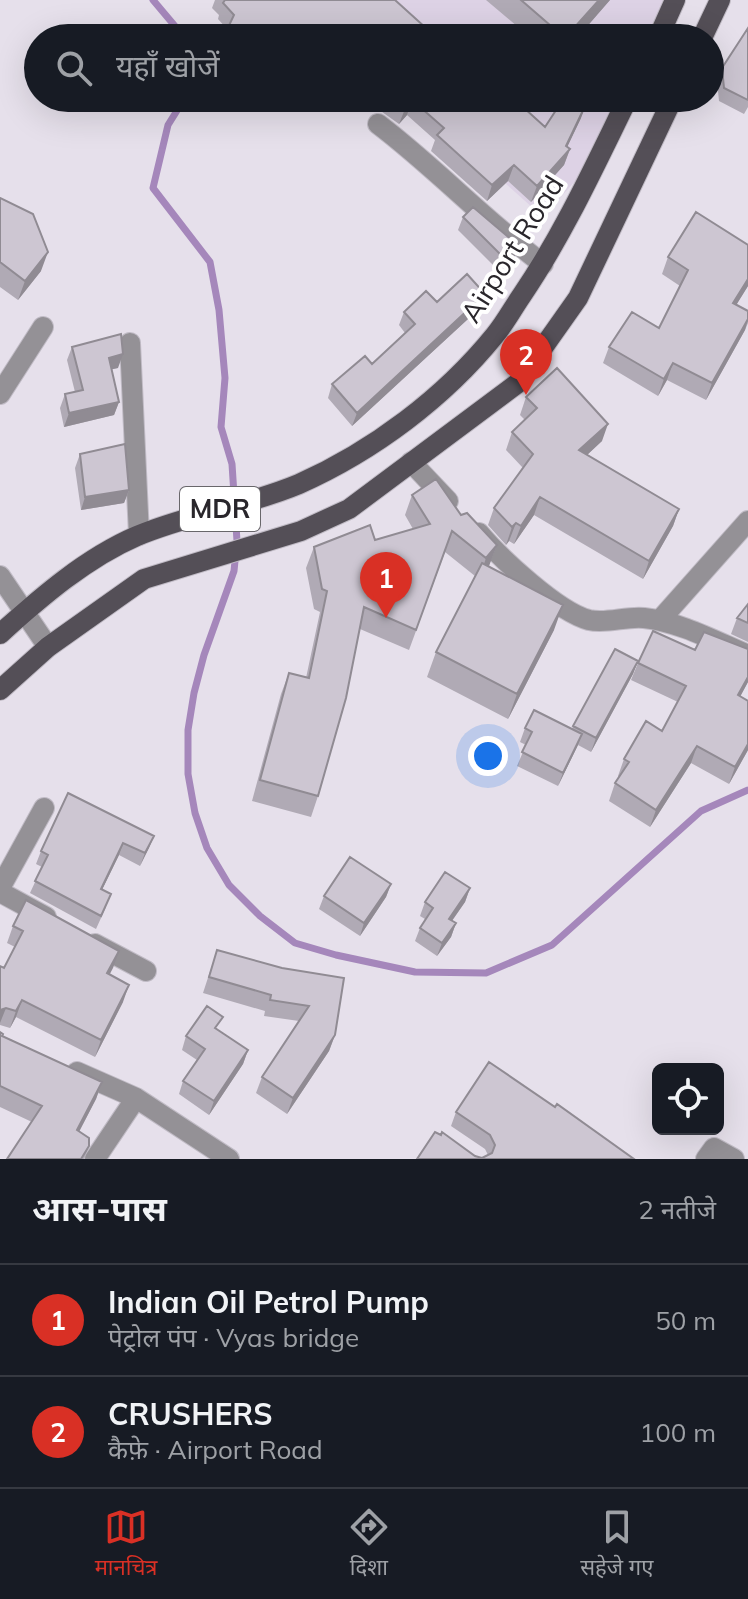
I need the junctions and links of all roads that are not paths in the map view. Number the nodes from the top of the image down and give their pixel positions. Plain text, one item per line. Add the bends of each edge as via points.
1 (675, 0) edge
2 (720, 0) edge
3 (664, 24) edge
4 (709, 24) edge
5 (621, 112) edge
6 (666, 112) edge
7 (378, 124) dead end
8 (543, 264) junction
9 (43, 327) dead end
10 (130, 343) dead end
11 (0, 394) edge
12 (411, 462) junction
13 (748, 521) edge
14 (142, 534) junction
15 (0, 576) edge
16 (24, 612) junction
17 (660, 620) junction
18 (0, 634) edge
19 (48, 647) junction
20 (748, 655) edge
21 (0, 690) edge
22 (44, 808) dead end
23 (0, 890) edge
24 (146, 971) dead end
25 (54, 1062) edge
26 (136, 1098) junction
27 (95, 1159) edge
28 (229, 1159) edge
29 (706, 1159) edge
30 (734, 1159) edge

1 - 3 main road
2 - 4 main road
5 - 8 main road, Airport Road
6 - 12 main road via 578,298 518,383
7 - 8 street
8 - 14 main road, Airport Road / MDR via 496,335 444,389 361,452 295,485
9 - 11 street
10 - 14 street
12 - 17 street via 501,559 569,612 591,621
12 - 19 main road via 349,509 301,531 144,579
13 - 17 street
14 - 16 main road, Airport Road via 84,566
15 - 16 street
16 - 18 main road, Airport Road
16 - 19 street
17 - 20 street
19 - 21 main road
22 - 23 street
23 - 24 street
25 - 26 street
26 - 27 street
26 - 28 street
29 - 30 street via 714,1148

